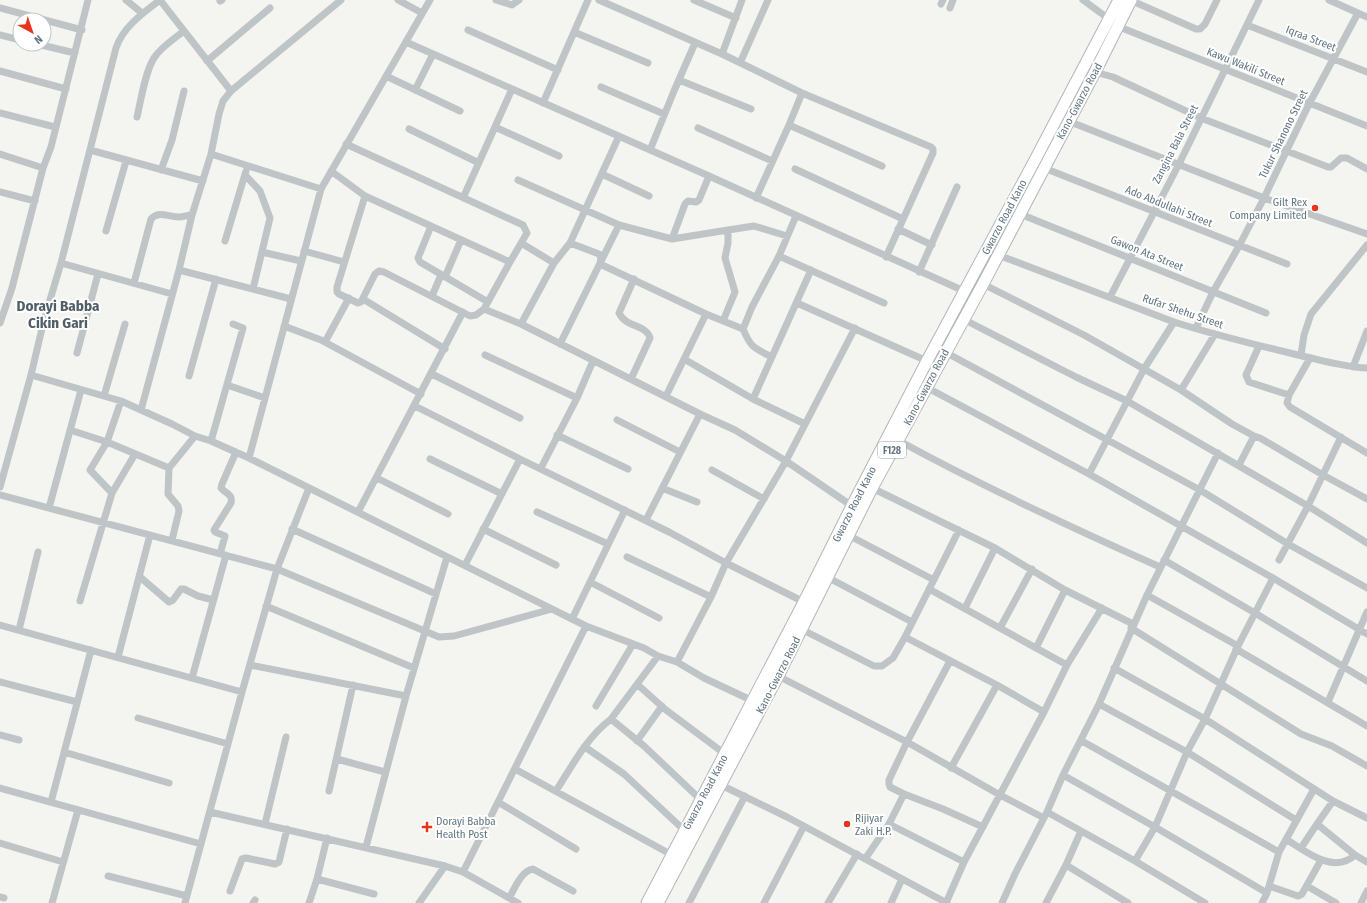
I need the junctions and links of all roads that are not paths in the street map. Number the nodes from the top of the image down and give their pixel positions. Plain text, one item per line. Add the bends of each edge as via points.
1 (88, 0) edge
2 (126, 0) edge
3 (160, 0) edge
4 (341, 0) edge
5 (398, 0) edge
6 (430, 0) edge
7 (496, 0) edge
8 (519, 0) edge
9 (588, 0) edge
10 (599, 0) edge
11 (694, 0) edge
12 (742, 0) edge
13 (768, 0) edge
14 (953, 0) edge
15 (1083, 0) edge
16 (1119, 0) edge
17 (1130, 0) edge
18 (1217, 0) edge
19 (1259, 0) edge
20 (1332, 1) edge
21 (615, 3) edge
22 (0, 8) edge
23 (270, 8) dead end
24 (950, 8) dead end
25 (142, 13) junction
26 (422, 13) junction
27 (1358, 13) junction
28 (1367, 17) edge
29 (736, 18) junction
30 (1113, 22) junction
31 (1247, 25) junction
32 (82, 30) junction
33 (468, 30) dead end
34 (184, 31) junction
35 (574, 32) junction
36 (0, 35) edge
37 (12, 38) edge
38 (406, 42) junction
39 (695, 43) junction
40 (52, 48) edge
41 (75, 53) junction
42 (433, 54) junction
43 (722, 54) junction
44 (1334, 59) junction
45 (207, 61) junction
46 (648, 63) dead end
47 (740, 63) junction
48 (1225, 69) junction
49 (558, 70) junction
50 (0, 71) edge
51 (1095, 72) junction
52 (1367, 72) edge
53 (386, 76) junction
54 (679, 80) junction
55 (602, 87) dead end
56 (66, 89) junction
57 (512, 89) junction
58 (415, 90) junction
59 (184, 91) dead end
60 (231, 91) junction
61 (802, 92) junction
62 (544, 103) junction
63 (1309, 104) junction
64 (750, 109) dead end
65 (460, 111) dead end
66 (0, 114) edge
67 (664, 114) junction
68 (137, 117) dead end
69 (1201, 118) junction
70 (1068, 121) junction
71 (789, 125) junction
72 (1367, 126) edge
73 (55, 127) junction
74 (495, 127) junction
75 (698, 128) dead end
76 (410, 129) dead end
77 (619, 136) junction
78 (346, 144) junction
79 (90, 150) junction
80 (650, 150) junction
81 (1286, 152) junction
82 (0, 154) edge
83 (211, 154) junction
84 (559, 156) dead end
85 (126, 161) junction
86 (772, 161) junction
87 (479, 163) junction
88 (1178, 164) junction
89 (247, 165) junction
90 (882, 166) dead end
91 (43, 168) junction
92 (1044, 168) junction
93 (795, 169) dead end
94 (1367, 169) edge
95 (162, 170) junction
96 (331, 171) junction
97 (602, 174) junction
98 (245, 175) junction
99 (709, 176) junction
100 (518, 180) dead end
101 (203, 181) junction
102 (957, 187) dead end
103 (320, 189) junction
104 (0, 192) edge
105 (365, 196) junction
106 (649, 196) dead end
107 (463, 198) junction
108 (756, 198) junction
109 (1264, 198) junction
110 (35, 201) junction
111 (585, 210) junction
112 (1153, 211) junction
113 (1020, 214) junction
114 (192, 215) junction
115 (796, 216) junction
116 (903, 219) junction
117 (619, 225) junction
118 (431, 226) junction
119 (898, 229) junction
120 (728, 230) junction
121 (106, 231) dead end
122 (1367, 234) edge
123 (787, 236) junction
124 (672, 239) junction
125 (461, 240) junction
126 (225, 241) dead end
127 (521, 243) junction
128 (570, 243) junction
129 (932, 244) junction
130 (1367, 245) edge
131 (1239, 246) junction
132 (304, 251) junction
133 (262, 252) junction
134 (998, 255) junction
135 (779, 256) junction
136 (886, 256) junction
137 (1129, 258) junction
138 (301, 261) junction
139 (344, 262) junction
140 (510, 262) junction
141 (554, 263) junction
142 (61, 264) junction
143 (600, 264) junction
144 (1287, 264) dead end
145 (179, 270) junction
146 (811, 270) junction
147 (919, 272) junction
148 (98, 274) junction
149 (443, 276) junction
150 (216, 279) junction
151 (634, 279) junction
152 (134, 284) junction
153 (983, 284) junction
154 (253, 289) junction
155 (964, 291) junction
156 (1213, 292) junction
157 (172, 294) junction
158 (432, 296) junction
159 (1110, 297) junction
160 (349, 298) junction
161 (291, 299) junction
162 (363, 299) junction
163 (488, 302) junction
164 (797, 303) junction
165 (884, 303) dead end
166 (484, 309) junction
167 (463, 312) junction
168 (1266, 313) dead end
169 (706, 314) junction
170 (963, 319) junction
171 (723, 321) junction
172 (1174, 322) junction
173 (0, 323) edge
174 (125, 324) dead end
175 (233, 324) dead end
176 (521, 324) junction
177 (284, 326) junction
178 (855, 328) junction
179 (1196, 328) junction
180 (743, 330) junction
181 (1367, 331) edge
182 (1215, 334) junction
183 (325, 342) junction
184 (560, 344) junction
185 (1259, 346) junction
186 (445, 349) junction
187 (945, 352) junction
188 (77, 353) dead end
189 (485, 355) dead end
190 (1301, 355) junction
191 (772, 357) junction
192 (1310, 358) junction
193 (684, 359) junction
194 (593, 361) junction
195 (927, 361) junction
196 (1353, 367) junction
197 (1367, 368) edge
198 (1144, 369) junction
199 (432, 374) junction
200 (31, 375) junction
201 (189, 376) dead end
202 (631, 379) junction
203 (227, 385) junction
204 (926, 387) junction
205 (81, 390) junction
206 (1180, 390) junction
207 (421, 394) junction
208 (1289, 395) junction
209 (104, 396) junction
210 (666, 396) junction
211 (265, 398) junction
212 (576, 398) junction
213 (753, 399) junction
214 (121, 401) junction
215 (1127, 402) junction
216 (415, 406) junction
217 (141, 410) junction
218 (700, 414) junction
219 (520, 418) dead end
220 (617, 420) dead end
221 (806, 424) junction
222 (70, 430) junction
223 (557, 434) junction
224 (195, 436) junction
225 (1254, 436) junction
226 (1341, 437) junction
227 (893, 438) junction
228 (1106, 439) junction
229 (210, 441) junction
230 (106, 442) junction
231 (236, 452) junction
232 (680, 452) junction
233 (1218, 453) junction
234 (1367, 453) edge
235 (135, 454) junction
236 (249, 458) junction
237 (430, 459) dead end
238 (520, 459) junction
239 (786, 461) junction
240 (1239, 465) junction
241 (169, 468) junction
242 (541, 468) junction
243 (628, 469) dead end
244 (712, 470) dead end
245 (1088, 474) junction
246 (1323, 475) junction
247 (377, 478) junction
248 (0, 488) edge
249 (309, 488) junction
250 (662, 488) junction
251 (872, 488) junction
252 (1200, 490) junction
253 (0, 494) edge
254 (112, 494) junction
255 (502, 494) junction
256 (764, 499) junction
257 (1367, 499) edge
258 (697, 502) dead end
259 (852, 506) junction
260 (1308, 506) junction
261 (49, 508) junction
262 (625, 510) junction
263 (358, 512) junction
264 (537, 512) dead end
265 (448, 514) dead end
266 (646, 520) junction
267 (103, 522) junction
268 (1181, 527) junction
269 (483, 529) junction
270 (292, 530) junction
271 (960, 530) junction
272 (150, 535) junction
273 (848, 535) junction
274 (172, 540) junction
275 (1367, 543) edge
276 (608, 544) junction
277 (1288, 544) junction
278 (995, 548) junction
279 (38, 552) dead end
280 (223, 554) junction
281 (447, 556) junction
282 (627, 557) dead end
283 (1164, 560) junction
284 (1279, 560) dead end
285 (726, 563) junction
286 (465, 565) junction
287 (556, 565) dead end
288 (1160, 567) junction
289 (277, 569) junction
290 (1032, 569) junction
291 (140, 577) junction
292 (827, 577) junction
293 (1273, 578) junction
294 (934, 580) junction
295 (590, 582) junction
296 (1367, 588) edge
297 (929, 589) junction
298 (1065, 590) junction
299 (436, 594) junction
300 (1147, 595) junction
301 (711, 597) junction
302 (214, 600) junction
303 (80, 601) dead end
304 (804, 602) junction
305 (266, 606) junction
306 (964, 608) junction
307 (1102, 608) junction
308 (552, 609) junction
309 (1367, 612) edge
310 (1255, 613) junction
311 (659, 618) dead end
312 (572, 619) junction
313 (912, 622) junction
314 (0, 625) edge
315 (586, 626) junction
316 (1132, 626) junction
317 (1000, 628) junction
318 (801, 629) junction
319 (1359, 629) junction
320 (19, 630) junction
321 (425, 632) junction
322 (1367, 634) edge
323 (905, 637) junction
324 (633, 644) junction
325 (1036, 648) junction
326 (1237, 648) junction
327 (90, 650) junction
328 (658, 656) junction
329 (118, 657) junction
330 (950, 661) junction
331 (678, 662) junction
332 (250, 664) junction
333 (1068, 664) junction
334 (1343, 666) junction
335 (414, 668) junction
336 (1114, 668) junction
337 (778, 676) junction
338 (192, 678) junction
339 (1367, 681) edge
340 (0, 682) edge
341 (1221, 683) junction
342 (638, 685) junction
343 (997, 685) junction
344 (352, 686) junction
345 (242, 692) junction
346 (406, 696) junction
347 (753, 701) junction
348 (77, 702) junction
349 (1328, 702) junction
350 (1099, 704) junction
351 (596, 706) dead end
352 (662, 706) junction
353 (1044, 712) junction
354 (138, 718) dead end
355 (611, 719) junction
356 (1205, 719) junction
357 (1367, 726) edge
358 (0, 735) edge
359 (286, 737) dead end
360 (19, 740) dead end
361 (637, 741) junction
362 (1082, 741) junction
363 (907, 742) junction
364 (228, 744) junction
365 (585, 747) junction
366 (64, 752) junction
367 (1187, 752) junction
368 (725, 754) junction
369 (337, 759) junction
370 (1367, 766) edge
371 (951, 768) junction
372 (515, 769) junction
373 (385, 772) junction
374 (1063, 775) junction
375 (169, 783) dead end
376 (721, 785) junction
377 (0, 788) edge
378 (1314, 789) junction
379 (329, 791) dead end
380 (556, 791) junction
381 (1171, 791) junction
382 (904, 794) junction
383 (1000, 795) junction
384 (745, 796) junction
385 (701, 800) junction
386 (1333, 801) junction
387 (51, 802) junction
388 (498, 802) junction
389 (78, 810) junction
390 (210, 812) junction
391 (1046, 815) junction
392 (1367, 818) edge
393 (1296, 820) junction
394 (265, 824) junction
395 (888, 824) junction
396 (1316, 824) junction
397 (804, 826) junction
398 (983, 827) junction
399 (1155, 827) junction
400 (287, 829) junction
401 (685, 831) junction
402 (1081, 831) junction
403 (327, 838) junction
404 (1286, 839) junction
405 (0, 843) edge
406 (201, 844) junction
407 (366, 847) junction
408 (1301, 848) junction
409 (576, 849) dead end
410 (1279, 852) junction
411 (857, 854) junction
412 (672, 855) junction
413 (1355, 855) junction
414 (865, 859) junction
415 (1322, 860) junction
416 (1135, 861) junction
417 (63, 862) junction
418 (964, 862) junction
419 (1367, 862) edge
420 (1066, 865) junction
421 (445, 866) junction
422 (463, 872) junction
423 (108, 876) dead end
424 (317, 879) junction
425 (902, 879) junction
426 (1269, 886) junction
427 (1307, 886) junction
428 (230, 891) dead end
429 (573, 891) dead end
430 (1367, 891) edge
431 (374, 894) dead end
432 (1267, 894) junction
433 (509, 898) junction
434 (186, 900) edge
435 (1047, 901) edge
436 (52, 903) edge
437 (309, 903) edge
438 (419, 903) edge
439 (518, 903) edge
440 (647, 903) edge
441 (658, 903) edge
442 (689, 903) edge
443 (764, 903) edge
444 (828, 903) edge
445 (891, 903) edge
446 (946, 903) edge
447 (1002, 903) edge
448 (1055, 903) edge
449 (1128, 903) edge
450 (1205, 903) edge
451 (1262, 903) edge
452 (1336, 903) edge
453 (1361, 903) edge

1 - 32 street
2 - 25 street
3 - 25 street
3 - 34 street
4 - 60 street
5 - 26 street
6 - 26 street
7 - 8 street via 512,5
9 - 35 street
10 - 21 street
11 - 29 street
12 - 29 street
13 - 47 street
14 - 24 street
15 - 30 street, Kawu Wakili Street
16 - 30 main road, Gwarzo Road Kano / F128
17 - 18 street via 1196,29 1205,24
17 - 30 main road, Kano-Gwarzo Road / F128
19 - 31 street, Zangina Bala Street
20 - 27 street
21 - 39 street
22 - 32 street
23 - 45 street
25 - 79 street via 119,38
26 - 38 street
27 - 28 street
27 - 44 street, Tukur Shanono Street
29 - 43 street
30 - 48 street, Kawu Wakili Street
30 - 51 main road, Kano-Gwarzo Road / F128
30 - 155 main road, Gwarzo Road Kano / F128
31 - 44 street, Iqraa Street
31 - 48 street, Zangina Bala Street
32 - 41 street
33 - 49 street
34 - 45 street
34 - 68 street via 154,58 145,82
35 - 46 street
35 - 49 street
36 - 37 street
38 - 42 street
38 - 53 street
39 - 43 street
39 - 54 street
40 - 41 street
41 - 56 street
42 - 57 street
42 - 58 street
43 - 47 street
44 - 52 street, Iqraa Street
44 - 63 street, Tukur Shanono Street
45 - 60 street
47 - 61 street
48 - 63 street, Kawu Wakili Street
48 - 69 street, Zangina Bala Street
49 - 62 street
50 - 56 street
51 - 69 street via 1114,77
51 - 70 main road, Kano-Gwarzo Road / F128
53 - 58 street
53 - 78 street
54 - 64 street
54 - 67 street
55 - 67 street
56 - 73 street
57 - 62 street
57 - 74 street
58 - 65 street
59 - 95 street
60 - 83 street via 223,101
61 - 71 street
61 - 116 street via 933,149
62 - 77 street
63 - 72 street, Kawu Wakili Street
63 - 81 street, Tukur Shanono Street
66 - 73 street
67 - 80 street
69 - 81 street
69 - 88 street, Zangina Bala Street
70 - 88 street
70 - 92 main road, Kano-Gwarzo Road / F128
71 - 86 street
71 - 90 street
73 - 91 street
74 - 84 street
74 - 87 street
75 - 86 street
76 - 87 street
77 - 80 street
77 - 97 street
78 - 96 street
78 - 107 street
79 - 85 street
79 - 142 street
80 - 99 street
81 - 94 street via 1328,167 1335,165 1342,158 1347,158
81 - 109 street, Tukur Shanono Street
82 - 91 street
83 - 89 street
83 - 101 street
85 - 95 street
85 - 121 street
86 - 108 street
87 - 107 street
88 - 109 street
88 - 112 street, Zangina Bala Street
89 - 98 street
89 - 103 street
91 - 110 street
92 - 112 street, Ado Abdullahi Street
92 - 113 main road, Kano-Gwarzo Road / F128
93 - 116 street
95 - 101 street
96 - 103 street
96 - 105 street
97 - 106 street
97 - 111 street
98 - 126 street
98 - 133 street via 260,191 270,218
99 - 108 street
99 - 124 street via 699,200 685,204
100 - 111 street
101 - 114 street
102 - 129 street
103 - 132 street
104 - 110 street
105 - 118 street
105 - 139 street
107 - 127 street via 523,225 527,233
108 - 115 street
109 - 122 street
109 - 131 street, Tukur Shanono Street
110 - 173 street
111 - 117 street
111 - 128 street
112 - 131 street, Ado Abdullahi Street
112 - 137 street, Zangina Bala Street
113 - 134 main road, Kano-Gwarzo Road / F128
113 - 137 street, Gawon Ata Street
114 - 145 street
114 - 152 street via 154,215
115 - 123 street
115 - 136 street
116 - 119 street
117 - 124 street
117 - 143 street
118 - 125 street
118 - 149 street via 418,260
119 - 129 street
119 - 136 street
120 - 123 street via 754,226
120 - 124 street
120 - 171 street via 725,258 735,292
123 - 135 street
125 - 140 street
125 - 149 street
127 - 140 street
127 - 141 street
128 - 141 street
128 - 143 street via 599,254
129 - 147 street
130 - 190 street via 1310,314
131 - 144 street, Ado Abdullahi Street
131 - 156 street, Tukur Shanono Street
132 - 138 street
132 - 139 street
133 - 138 street
133 - 154 street
134 - 153 main road, Kano-Gwarzo Road / F128
134 - 159 street, Rufar Shehu Street
135 - 146 street
135 - 180 street
136 - 147 street
137 - 156 street, Gawon Ata Street
137 - 159 street, Zangina Bala Street
138 - 161 street
139 - 160 street via 337,292
140 - 163 street
141 - 176 street
142 - 148 street
142 - 200 street
143 - 151 street
143 - 184 street
145 - 150 street
145 - 157 street
146 - 164 street
146 - 165 street
147 - 155 street
148 - 152 street
148 - 188 street
149 - 158 street
149 - 163 street
150 - 154 street
150 - 201 street
151 - 169 street
151 - 202 street via 619,313 626,322 646,331 650,338
152 - 157 street
153 - 170 main road, Kano-Gwarzo Road / F128
153 - 198 street via 1084,335
154 - 161 street
155 - 195 main road, Gwarzo Road Kano / F128
156 - 168 street, Gawon Ata Street
156 - 179 street, Tukur Shanono Street
157 - 217 street
158 - 162 street via 379,271
158 - 167 street
159 - 172 street, Rufar Shehu Street
160 - 162 street via 358,303
160 - 183 street
161 - 177 street
162 - 186 street
163 - 166 street
164 - 178 street
164 - 191 street
166 - 167 street via 470,316
166 - 176 street
167 - 186 street
169 - 171 street
169 - 193 street
170 - 187 main road, Kano-Gwarzo Road / F128
170 - 215 street
171 - 180 street
172 - 179 street, Rufar Shehu Street
172 - 198 street
174 - 209 street
175 - 203 street via 243,328
176 - 184 street
177 - 183 street
177 - 211 street
178 - 195 street
178 - 221 street
179 - 182 street, Rufar Shehu Street
180 - 191 street via 750,345
181 - 196 street
182 - 185 street, Rufar Shehu Street
182 - 206 street
183 - 207 street
184 - 194 street
185 - 190 street, Rufar Shehu Street
185 - 208 street via 1246,375 1247,379 1249,382
186 - 199 street
187 - 204 main road, Kano-Gwarzo Road / F128
187 - 228 street
189 - 212 street
190 - 192 street, Rufar Shehu Street
191 - 213 street
192 - 196 street, Rufar Shehu Street
192 - 208 street
193 - 210 street
193 - 213 street
194 - 202 street
194 - 212 street
195 - 227 main road, Gwarzo Road Kano / F128
196 - 197 street, Rufar Shehu Street
198 - 206 street
198 - 215 street
199 - 207 street
199 - 219 street
200 - 205 street
200 - 248 street
202 - 210 street
203 - 211 street
203 - 229 street
204 - 227 main road, Kano-Gwarzo Road / F128
204 - 245 street
205 - 209 street
205 - 222 street
206 - 225 street
207 - 216 street
208 - 226 street via 1287,403 1290,407
209 - 214 street
210 - 218 street
211 - 236 street
212 - 223 street
213 - 221 street
214 - 217 street
214 - 230 street
215 - 228 street
215 - 233 street
216 - 238 street
216 - 247 street
217 - 224 street
218 - 232 street
218 - 239 street via 735,430
220 - 232 street
221 - 239 street
222 - 230 street
222 - 261 street
223 - 242 street
223 - 243 street
224 - 229 street
224 - 241 street
225 - 240 street
225 - 246 street
226 - 234 street
226 - 246 street
227 - 251 main road, Kano-Gwarzo Road / F128
227 - 259 main road, Gwarzo Road Kano / F128
227 - 288 street via 1074,529
228 - 245 street
228 - 252 street
229 - 231 street
230 - 235 street
230 - 254 street via 90,470
231 - 236 street
231 - 280 street via 221,488 231,495 231,503 214,530 225,536
232 - 250 street
233 - 240 street
233 - 252 street
235 - 241 street
235 - 254 street
236 - 249 street
237 - 255 street
238 - 242 street
238 - 255 street
239 - 256 street
239 - 259 street
240 - 260 street
241 - 274 street via 168,494 179,511
242 - 262 street
244 - 256 street
245 - 268 street
246 - 257 street
246 - 260 street
247 - 263 street
247 - 265 street
249 - 263 street
249 - 270 street
250 - 258 street
250 - 266 street
251 - 271 street
251 - 273 main road, Kano-Gwarzo Road / F128
252 - 268 street
252 - 277 street
253 - 261 street
254 - 267 street
255 - 269 street
256 - 285 street
259 - 304 main road, Gwarzo Road Kano / F128
260 - 275 street
260 - 277 street
261 - 267 street
262 - 266 street
262 - 276 street
263 - 281 street
264 - 276 street
266 - 285 street
267 - 272 street
267 - 303 street
268 - 283 street
268 - 293 street
269 - 286 street
269 - 287 street
270 - 289 street
270 - 299 street
271 - 278 street
271 - 294 street
272 - 274 street
272 - 291 street
273 - 292 main road, Kano-Gwarzo Road / F128
273 - 294 street
274 - 280 street
276 - 295 street
277 - 284 street
277 - 296 street
278 - 290 street
278 - 306 street
279 - 320 street
280 - 289 street
280 - 302 street
281 - 286 street
281 - 299 street
282 - 301 street
283 - 288 street
283 - 310 street
285 - 301 street
285 - 304 street
286 - 308 street
288 - 300 street
289 - 305 street
289 - 321 street
290 - 298 street
290 - 317 street
291 - 302 street via 169,602 184,589
291 - 329 street
292 - 313 street
292 - 318 main road, Kano-Gwarzo Road / F128
293 - 310 street
293 - 319 street
294 - 297 street
295 - 311 street
295 - 312 street
297 - 306 street
297 - 313 street
298 - 307 street
298 - 325 street
299 - 321 street
300 - 316 street
300 - 326 street
301 - 331 street
302 - 338 street
304 - 347 main road, Gwarzo Road Kano / F128
305 - 332 street
305 - 335 street
306 - 317 street
307 - 316 street
307 - 333 street
308 - 312 street
308 - 321 street via 454,636 439,637
309 - 319 street
310 - 326 street
310 - 334 street
312 - 315 street
313 - 323 street
314 - 320 street
315 - 324 street
315 - 372 street
316 - 336 street
316 - 341 street
317 - 325 street
318 - 323 street via 874,666 882,666 893,658
318 - 337 main road, Kano-Gwarzo Road / F128
319 - 322 street
319 - 334 street
320 - 327 street
321 - 335 street
323 - 330 street
324 - 328 street
324 - 351 street
325 - 333 street
326 - 341 street
326 - 349 street
327 - 329 street
327 - 348 street
328 - 331 street
328 - 342 street
329 - 338 street
330 - 343 street
330 - 363 street
331 - 347 street via 704,678
332 - 344 street
332 - 345 street
333 - 353 street
334 - 339 street
334 - 349 street
335 - 346 street
336 - 350 street
336 - 356 street
337 - 363 street
337 - 376 main road, Kano-Gwarzo Road / F128
338 - 345 street
340 - 348 street
341 - 356 street
341 - 370 street via 1301,734 1332,746
342 - 352 street
342 - 355 street
343 - 353 street
343 - 371 street
344 - 346 street
344 - 369 street
345 - 364 street
346 - 373 street
347 - 368 main road, Gwarzo Road Kano / F128
348 - 366 street
349 - 357 street
350 - 362 street
350 - 367 street
352 - 361 street
352 - 368 street
353 - 383 street
354 - 364 street
355 - 361 street
355 - 365 street
356 - 367 street
356 - 378 street
358 - 360 street
359 - 394 street
361 - 385 street
362 - 374 street
362 - 381 street
363 - 371 street
363 - 382 street via 889,780 890,787
364 - 390 street
365 - 380 street
365 - 401 street via 624,774
366 - 375 street
366 - 387 street
367 - 381 street
367 - 393 street
368 - 385 main road, Gwarzo Road Kano / F128
369 - 373 street
369 - 379 street
371 - 383 street
372 - 380 street
372 - 388 street
373 - 407 street
374 - 391 street
374 - 399 street
376 - 384 street
376 - 441 main road, Kano-Gwarzo Road / F128
377 - 387 street
378 - 386 street
378 - 393 street
380 - 412 street
381 - 399 street
381 - 410 street
382 - 395 street
382 - 398 street
383 - 391 street
383 - 398 street
384 - 397 street
384 - 442 street
385 - 401 main road, Gwarzo Road Kano / F128
386 - 392 street
386 - 396 street
387 - 389 street
388 - 409 street
388 - 422 street
389 - 406 street
389 - 417 street
390 - 394 street
390 - 406 street
391 - 402 street
391 - 447 street
393 - 404 street
394 - 400 street
395 - 414 street
395 - 418 street
396 - 408 street
396 - 413 street
397 - 411 street
397 - 443 street
398 - 418 street
399 - 416 street
399 - 432 street
400 - 403 street
400 - 428 street via 279,862 275,864 242,859
401 - 412 main road, Gwarzo Road Kano / F128
402 - 416 street
402 - 420 street
403 - 407 street
403 - 424 street
404 - 408 street
404 - 410 street
405 - 417 street
406 - 434 street
407 - 421 street
408 - 415 street
410 - 426 street
411 - 414 street
411 - 444 street
412 - 440 main road, Gwarzo Road Kano / F128
413 - 415 street via 1350,860 1342,862
413 - 419 street
414 - 425 street
415 - 427 street
416 - 450 street
417 - 436 street
418 - 446 street
420 - 435 street
420 - 449 street
421 - 422 street
421 - 438 street
422 - 433 street
423 - 434 street
424 - 431 street
424 - 437 street
425 - 445 street
425 - 446 street
426 - 427 street via 1298,896
426 - 432 street
427 - 452 street
429 - 433 street via 533,869 523,874
430 - 453 street
432 - 451 street
433 - 439 street
435 - 448 street

